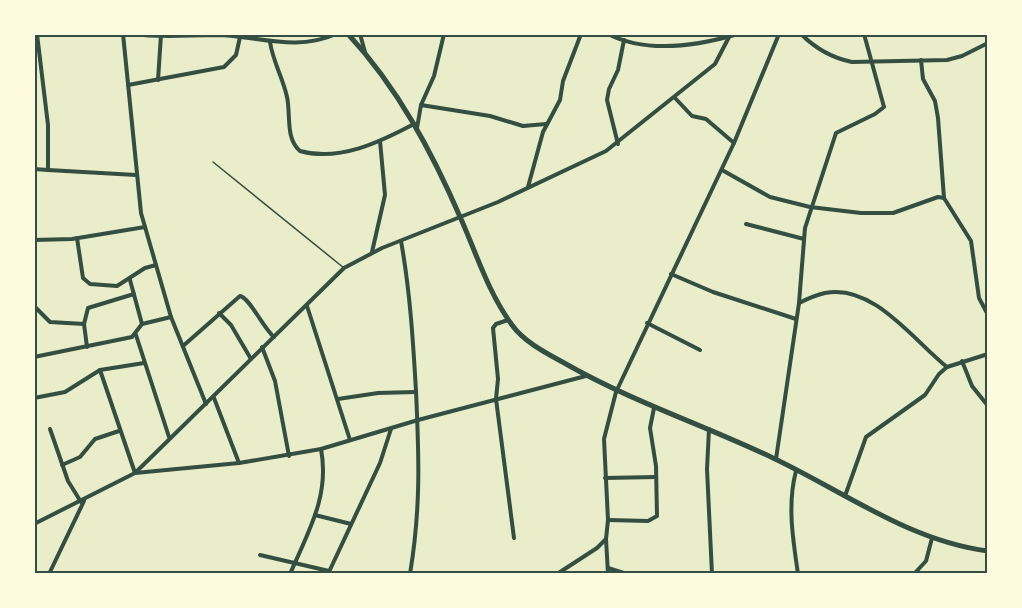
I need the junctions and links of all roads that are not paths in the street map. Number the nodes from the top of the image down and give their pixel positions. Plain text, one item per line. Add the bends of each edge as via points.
1 (37, 34) edge
2 (123, 34) edge
3 (133, 34) edge
4 (336, 34) edge
5 (348, 34) edge
6 (360, 34) edge
7 (444, 34) edge
8 (581, 34) edge
9 (608, 34) edge
10 (738, 34) edge
11 (779, 34) edge
12 (801, 34) edge
13 (864, 34) edge
14 (219, 35) edge
15 (161, 36) edge
16 (240, 37) junction
17 (729, 37) junction
18 (624, 40) junction
19 (270, 42) junction
20 (987, 43) edge
21 (365, 53) junction
22 (870, 60) junction
23 (921, 60) junction
24 (158, 80) junction
25 (128, 85) junction
26 (675, 98) junction
27 (421, 105) junction
28 (546, 124) junction
29 (416, 126) junction
30 (380, 141) junction
31 (734, 142) junction
32 (618, 144) junction
33 (213, 162) dead end
34 (34, 169) edge
35 (48, 170) junction
36 (722, 170) junction
37 (136, 175) junction
38 (528, 188) junction
39 (944, 198) junction
40 (810, 207) junction
41 (461, 218) junction
42 (746, 224) dead end
43 (145, 226) junction
44 (77, 238) junction
45 (34, 240) edge
46 (804, 240) junction
47 (401, 241) junction
48 (372, 253) junction
49 (156, 265) junction
50 (344, 268) junction
51 (671, 274) junction
52 (130, 280) junction
53 (134, 294) junction
54 (799, 303) junction
55 (34, 306) edge
56 (307, 306) junction
57 (219, 313) junction
58 (987, 315) edge
59 (171, 317) junction
60 (796, 319) junction
61 (508, 320) junction
62 (84, 324) junction
63 (142, 324) junction
64 (647, 324) junction
65 (136, 335) junction
66 (274, 337) junction
67 (183, 346) junction
68 (87, 347) junction
69 (262, 347) junction
70 (700, 350) dead end
71 (987, 354) edge
72 (34, 357) edge
73 (251, 359) junction
74 (962, 361) junction
75 (144, 363) junction
76 (947, 367) junction
77 (100, 370) junction
78 (586, 376) junction
79 (416, 392) junction
80 (616, 392) junction
81 (34, 398) edge
82 (214, 398) junction
83 (338, 399) junction
84 (496, 399) junction
85 (206, 404) junction
86 (987, 406) edge
87 (654, 408) junction
88 (418, 420) junction
89 (50, 429) dead end
90 (391, 429) junction
91 (709, 429) junction
92 (119, 430) junction
93 (169, 437) junction
94 (350, 440) junction
95 (321, 449) junction
96 (289, 456) junction
97 (776, 459) junction
98 (239, 463) junction
99 (62, 465) junction
100 (796, 471) junction
101 (135, 473) junction
102 (656, 477) junction
103 (605, 478) junction
104 (845, 496) junction
105 (83, 501) junction
106 (315, 514) junction
107 (608, 520) junction
108 (34, 524) edge
109 (351, 525) junction
110 (514, 538) dead end
111 (932, 538) junction
112 (606, 539) junction
113 (987, 551) edge
114 (260, 555) dead end
115 (295, 562) junction
116 (608, 568) junction
117 (329, 572) edge
118 (49, 573) edge
119 (290, 573) edge
120 (410, 573) edge
121 (557, 573) edge
122 (608, 573) edge
123 (627, 573) edge
124 (712, 573) edge
125 (798, 573) edge
126 (914, 573) edge

1 - 35 street via 48,125
2 - 25 street
3 - 15 street
4 - 19 street via 315,42
5 - 21 main road
6 - 21 street
7 - 27 street via 434,76
8 - 28 street via 560,100
9 - 18 street
10 - 17 street
11 - 31 street
12 - 22 street via 815,48 839,59
13 - 22 street
14 - 15 street
14 - 16 street
15 - 24 street
16 - 19 street
16 - 24 street via 236,55 224,67
17 - 18 street via 681,45
17 - 26 street via 715,64
18 - 32 street via 608,100
19 - 30 street via 287,97 294,146 312,154 330,155
20 - 23 street via 956,58
21 - 29 main road
22 - 23 street
22 - 40 street via 883,109 836,133
23 - 39 street via 923,79 935,101 938,118
24 - 25 street
25 - 37 street
26 - 31 street via 692,116 706,119
26 - 32 street
27 - 28 street via 490,116 523,126
27 - 29 street
28 - 38 street
29 - 30 street
29 - 41 main road
30 - 48 street via 385,195
31 - 36 street
32 - 38 street
33 - 50 lane
34 - 35 street
35 - 37 street
36 - 40 street via 770,197
36 - 51 street
37 - 43 street
38 - 41 street
39 - 40 street via 892,213
39 - 58 street via 971,241 979,298
40 - 46 street
41 - 47 street
41 - 61 main road via 490,291
42 - 46 street
43 - 44 street
43 - 49 street
44 - 45 street
44 - 52 street via 86,282 117,286
46 - 54 street
47 - 48 street
47 - 79 street via 412,315
48 - 50 street
49 - 52 street
49 - 59 street
50 - 56 street
51 - 60 street
51 - 64 street
52 - 53 street
53 - 62 street via 87,308
53 - 63 street
54 - 60 street
54 - 76 street via 824,293 852,294 887,312
55 - 62 street via 50,322
56 - 66 street
56 - 83 street
57 - 66 street via 236,298 244,297
57 - 67 street
57 - 73 street
59 - 63 street
59 - 67 street
60 - 97 street
61 - 78 main road via 537,348
61 - 84 street via 493,328
62 - 68 street
63 - 65 street
64 - 70 street
64 - 80 street
65 - 68 street
65 - 75 street
66 - 69 street
67 - 85 street
68 - 72 street
69 - 73 street
69 - 96 street via 275,381
71 - 74 street
73 - 82 street
74 - 76 street
74 - 86 street via 972,386
75 - 77 street
75 - 93 street
76 - 104 street via 925,395 866,437
77 - 81 street via 65,392
77 - 92 street
78 - 80 main road
78 - 84 street
79 - 83 street
79 - 88 street
80 - 87 main road
80 - 103 street via 604,439
82 - 85 street
82 - 98 street
83 - 94 street
84 - 88 street
84 - 110 street
85 - 93 street
87 - 91 main road
87 - 102 street via 651,435
88 - 90 street
88 - 120 street via 420,499
89 - 99 street
90 - 94 street
90 - 109 street
91 - 97 main road
91 - 124 street
92 - 99 street via 95,439 81,457
92 - 101 street
93 - 101 street
94 - 95 street
95 - 96 street
95 - 106 street via 324,483
96 - 98 street
97 - 100 main road
98 - 101 street
99 - 105 street via 72,491
100 - 104 main road
100 - 125 street via 791,512
101 - 105 street
102 - 103 street
102 - 107 street via 657,516 653,520
103 - 107 street
104 - 111 main road
105 - 108 street
105 - 118 street
106 - 109 street
106 - 115 street
107 - 112 street
109 - 117 street
111 - 113 main road
111 - 126 street via 926,561
112 - 116 street
112 - 121 street
114 - 115 street
115 - 117 street
115 - 119 street
116 - 122 street
116 - 123 street

